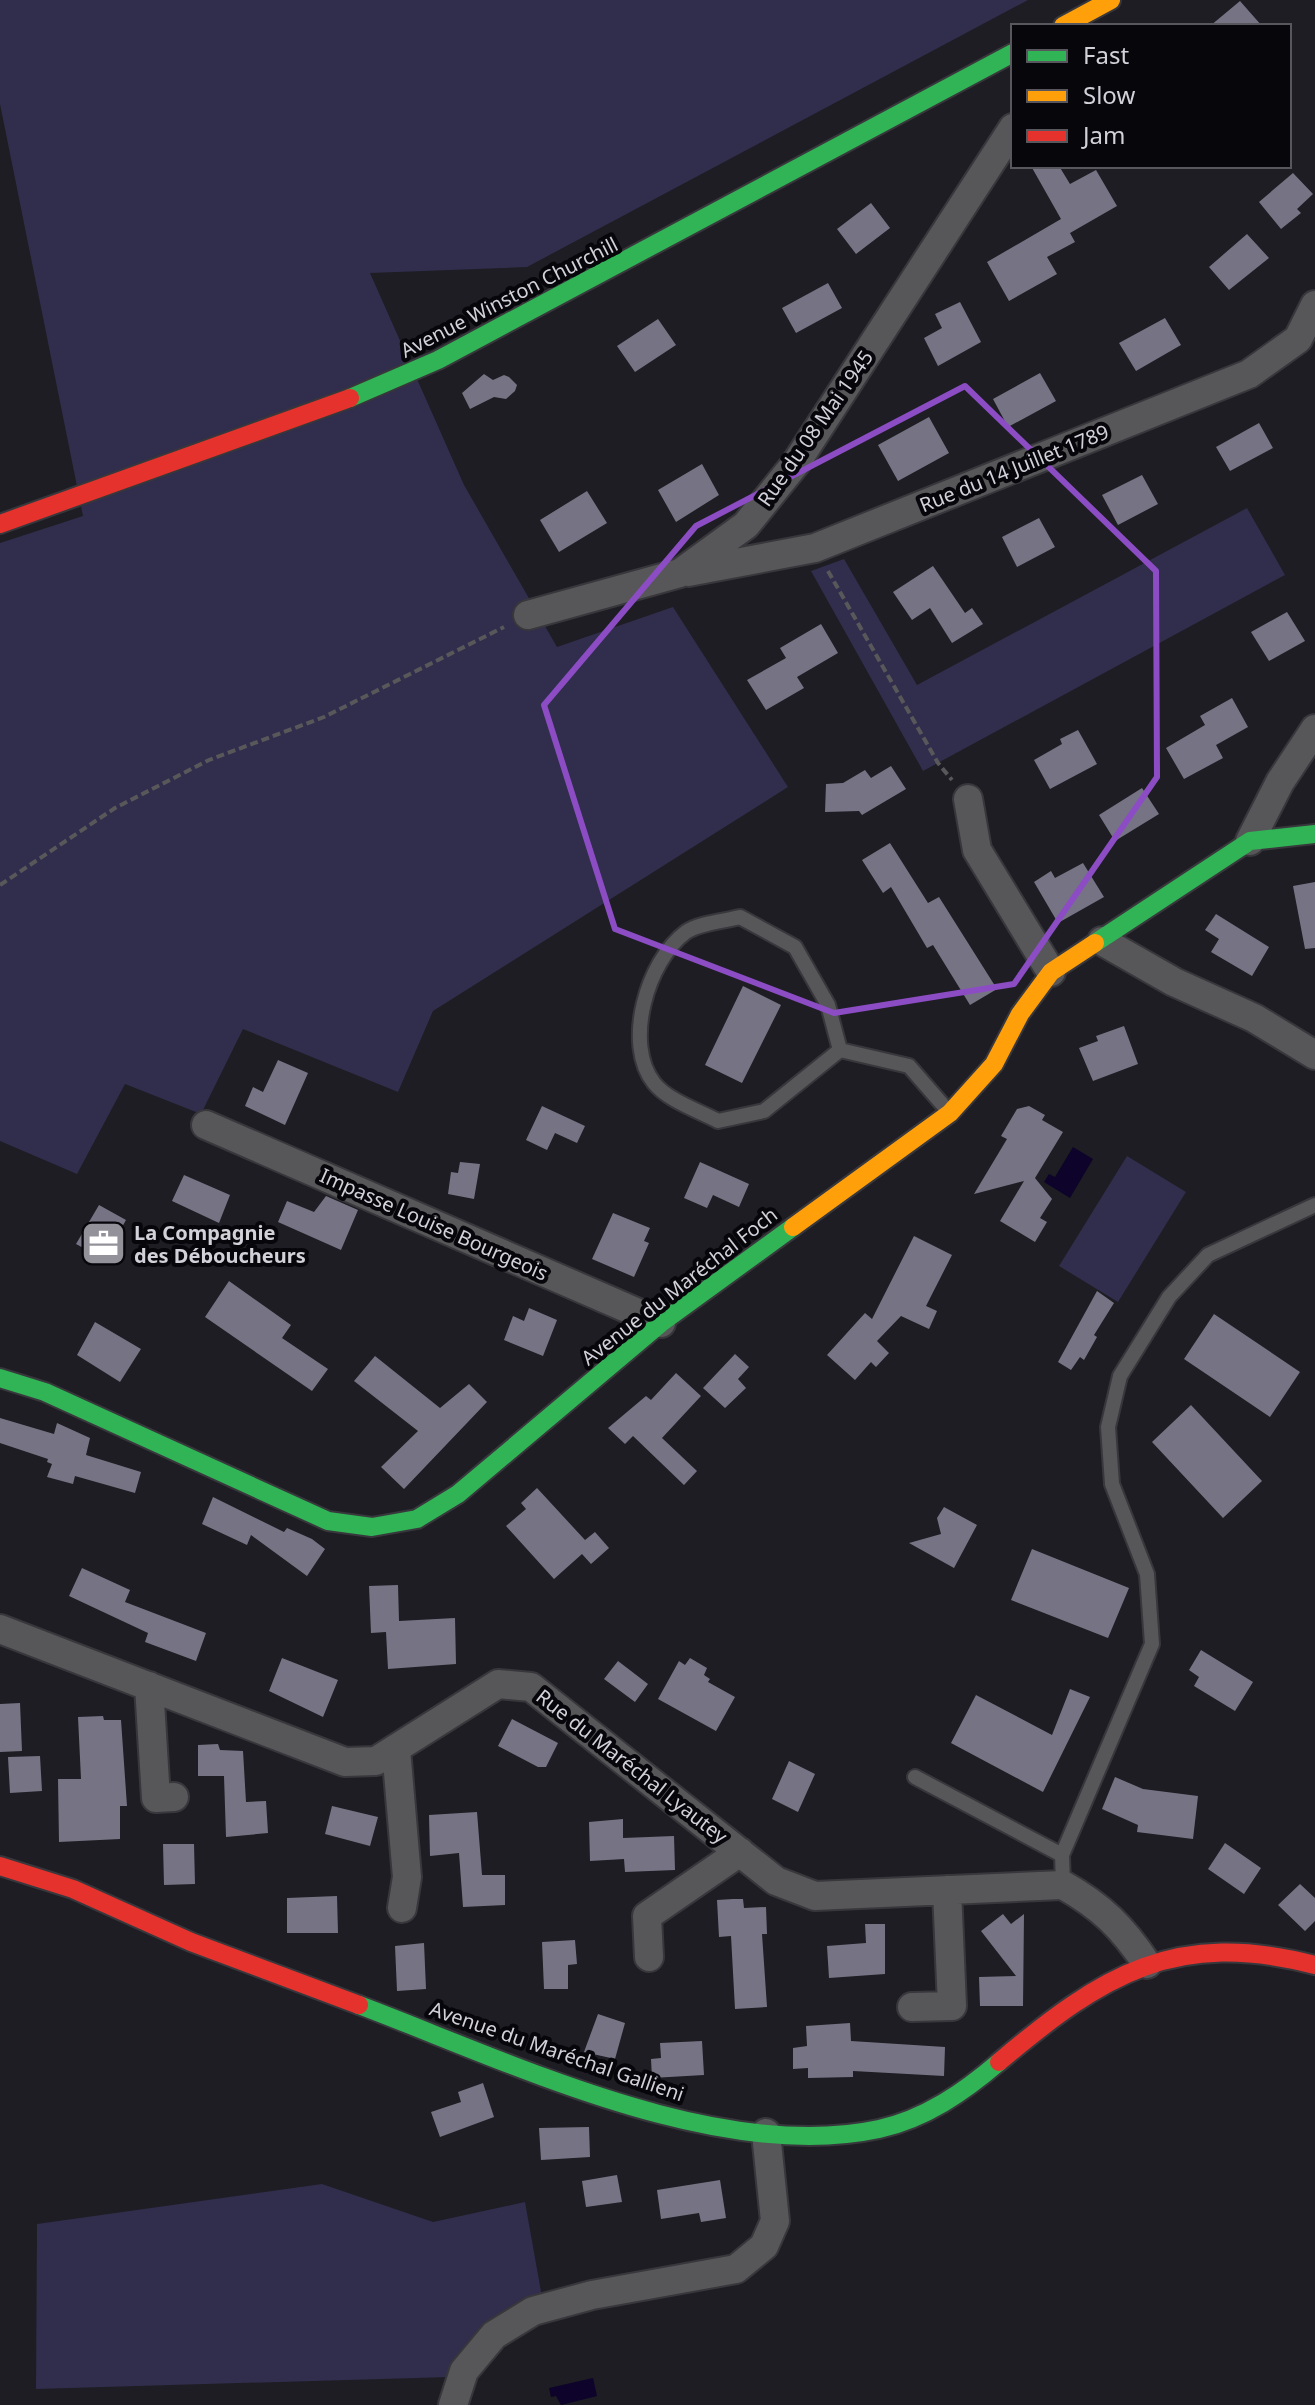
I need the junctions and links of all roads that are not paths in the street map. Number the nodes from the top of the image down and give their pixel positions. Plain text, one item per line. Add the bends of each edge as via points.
1 (1111, 0) edge
2 (1067, 24) edge
3 (1011, 54) edge
4 (1011, 131) edge
5 (1315, 305) edge
6 (1306, 347) edge
7 (0, 524) edge
8 (680, 573) junction
9 (528, 615) road end
10 (1315, 729) edge
11 (968, 799) road end
12 (1315, 834) edge
13 (1250, 841) junction
14 (1102, 941) junction
15 (1051, 972) junction
16 (840, 1050) junction
17 (1315, 1055) edge
18 (950, 1113) junction
19 (206, 1125) dead end
20 (1315, 1205) edge
21 (661, 1323) junction
22 (0, 1378) edge
23 (0, 1629) edge
24 (149, 1686) junction
25 (396, 1749) junction
26 (915, 1777) dead end
27 (174, 1797) dead end
28 (740, 1852) junction
29 (1062, 1855) junction
30 (0, 1866) edge
31 (1063, 1885) junction
32 (947, 1890) junction
33 (402, 1908) dead end
34 (649, 1957) dead end
35 (1147, 1964) junction
36 (1315, 1965) edge
37 (912, 2007) dead end
38 (766, 2133) junction
39 (453, 2405) edge

1 - 2 street
3 - 7 street, Avenue Winston Churchill via 438,360 234,442
4 - 8 street, Rue du 08 Mai 1945 via 796,463 746,525
5 - 6 street, Rue du 14 Juillet 1789
6 - 8 street, Rue du 14 Juillet 1789 via 815,548
8 - 9 street, Rue du 08 Mai 1945
10 - 13 street
11 - 15 street via 977,850
12 - 13 street, Avenue du Maréchal Foch
13 - 14 street, Avenue du Maréchal Foch
14 - 15 street, Avenue du Maréchal Foch
14 - 17 street
15 - 18 street, Avenue du Maréchal Foch via 1020,1014 994,1064
16 - 16 lane via 828,1005 795,947 740,917 687,931 659,963 642,1007 640,1061 656,1086 718,1121 764,1111
16 - 18 lane via 909,1066
18 - 21 street, Avenue du Maréchal Foch
19 - 21 street, Impasse Louise Bourgeois
20 - 29 lane via 1208,1255 1169,1297 1120,1376 1108,1427 1112,1484 1147,1574 1152,1644
21 - 22 street, Avenue du Maréchal Foch via 458,1494 417,1519 372,1527 328,1521 45,1392
23 - 24 street, Rue du Maréchal Lyautey
24 - 25 street, Rue du Maréchal Lyautey via 345,1762 376,1761
24 - 27 street via 156,1798
25 - 28 street, Rue du Maréchal Lyautey via 498,1684 531,1687
25 - 33 street via 407,1877
26 - 29 lane
28 - 32 street, Rue du Maréchal Lyautey via 776,1881 815,1896
28 - 34 street, Rue du Maréchal Lyautey via 647,1916
29 - 31 lane
30 - 38 street, Avenue du Maréchal Gallieni via 45,1875 191,1941 533,2071 667,2115
31 - 32 street, Rue du Maréchal Lyautey
31 - 35 street via 1122,1927
32 - 37 street via 952,2006
35 - 36 street, Avenue du Maréchal Gallieni via 1181,1953 1224,1949
35 - 38 street, Avenue du Maréchal Gallieni via 1112,1979 1042,2026 942,2106 905,2122 850,2134
38 - 39 street via 775,2221 764,2246 736,2269 533,2311 494,2335 464,2371

